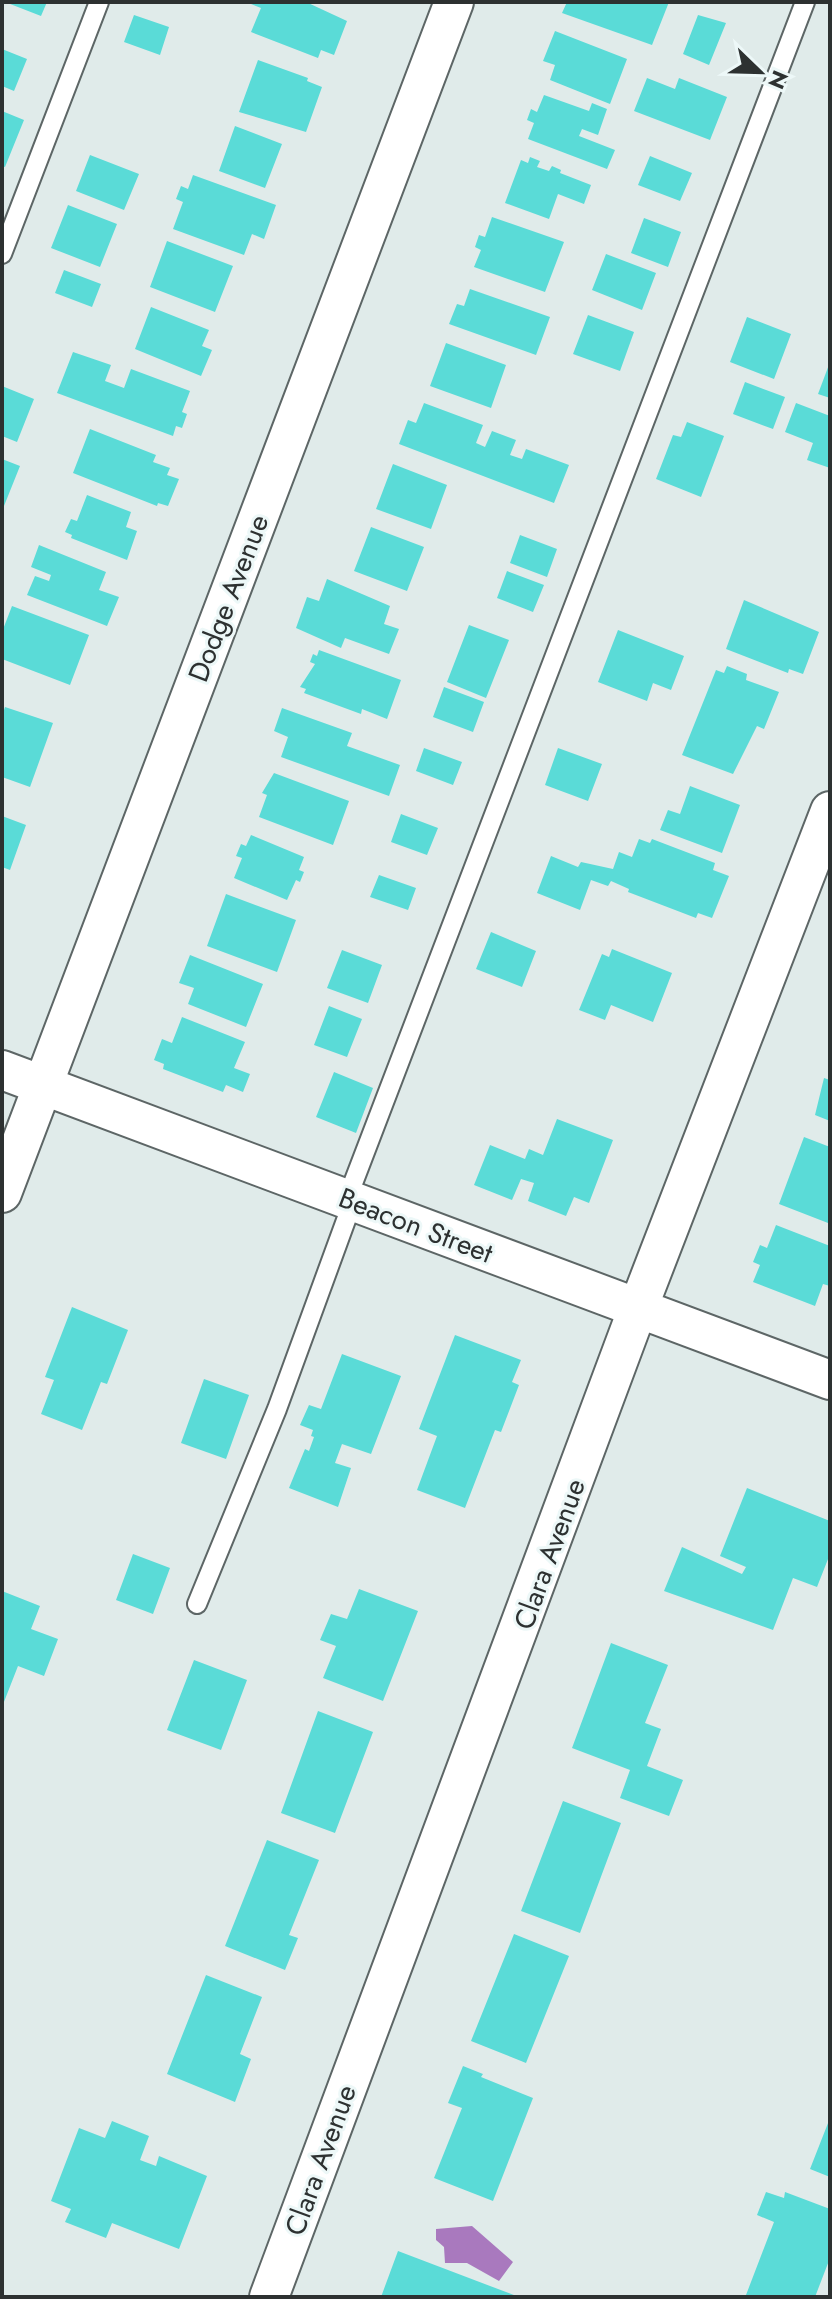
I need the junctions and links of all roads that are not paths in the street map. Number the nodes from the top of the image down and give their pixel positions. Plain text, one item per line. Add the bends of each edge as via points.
1 (99, 2) edge
2 (454, 2) edge
3 (805, 2) edge
4 (2, 254) edge
5 (830, 811) edge
6 (2, 1070) edge
7 (43, 1085) junction
8 (2, 1193) edge
9 (350, 1200) junction
10 (638, 1308) junction
11 (830, 1380) edge
12 (197, 1604) dead end
13 (269, 2297) edge

1 - 4 lane
2 - 7 street, Dodge Avenue
3 - 9 lane
5 - 10 street, Clara Avenue
6 - 7 street, Beacon Street
7 - 8 street, Dodge Avenue
7 - 9 street, Beacon Street
9 - 10 street, Beacon Street
9 - 12 lane via 277,1409
10 - 11 street, Beacon Street
10 - 13 street, Clara Avenue

